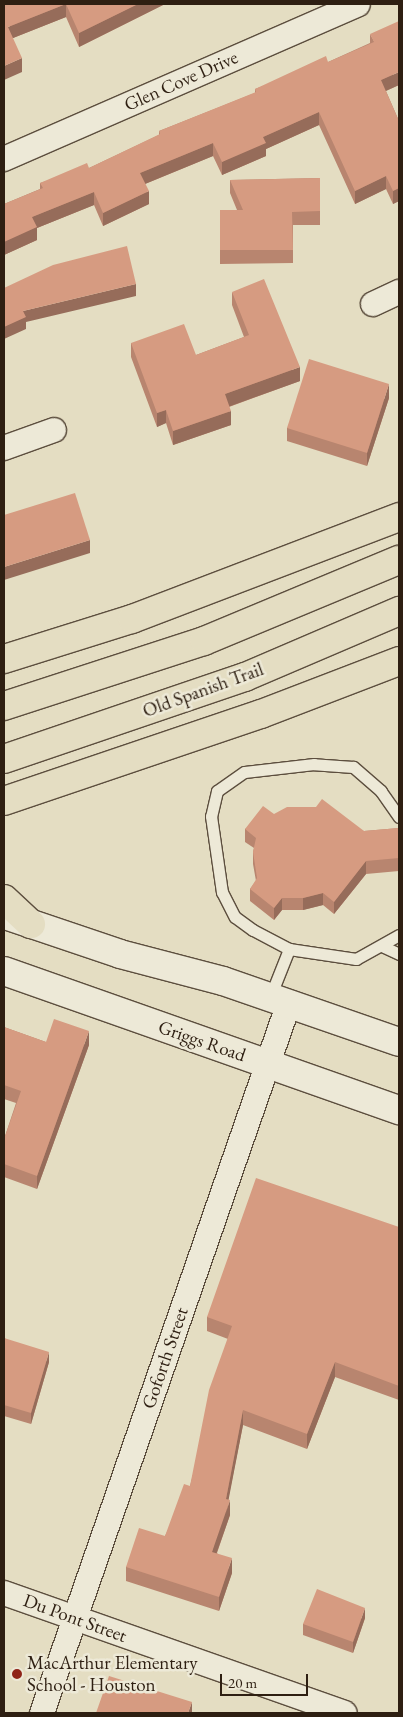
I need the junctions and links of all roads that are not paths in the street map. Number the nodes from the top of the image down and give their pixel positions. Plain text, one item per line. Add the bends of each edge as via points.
1 (358, 4) edge
2 (4, 159) edge
3 (399, 292) edge
4 (373, 304) dead end
5 (54, 430) dead end
6 (4, 448) edge
7 (399, 517) edge
8 (399, 560) edge
9 (399, 611) edge
10 (4, 659) edge
11 (399, 661) edge
12 (4, 706) edge
13 (4, 759) edge
14 (4, 800) edge
15 (399, 817) edge
16 (4, 899) edge
17 (4, 914) edge
18 (31, 924) junction
19 (399, 936) edge
20 (382, 946) junction
21 (289, 949) junction
22 (399, 954) edge
23 (4, 971) edge
24 (280, 1000) junction
25 (399, 1042) edge
26 (267, 1064) junction
27 (399, 1110) edge
28 (4, 1593) edge
29 (76, 1618) junction
30 (42, 1713) edge
31 (344, 1713) edge

1 - 2 street, Glen Cove Drive
3 - 4 street
5 - 6 street
7 - 10 main road via 132,619
8 - 12 main road via 204,641
9 - 13 main road, Old Spanish Trail via 244,677
11 - 14 main road via 262,714
15 - 21 lane via 381,791 353,767 314,764 244,772 217,791 212,816 222,892 235,917
16 - 18 main road
17 - 18 main road
18 - 24 main road
19 - 20 lane
20 - 21 lane via 356,959
20 - 22 lane
21 - 24 lane
23 - 26 main road, Griggs Road
24 - 25 main road
24 - 26 street, Goforth Street
26 - 27 main road, Griggs Road
26 - 29 street, Goforth Street
28 - 29 street, Du Pont Street
29 - 30 street, Goforth Street
29 - 31 street, Du Pont Street

